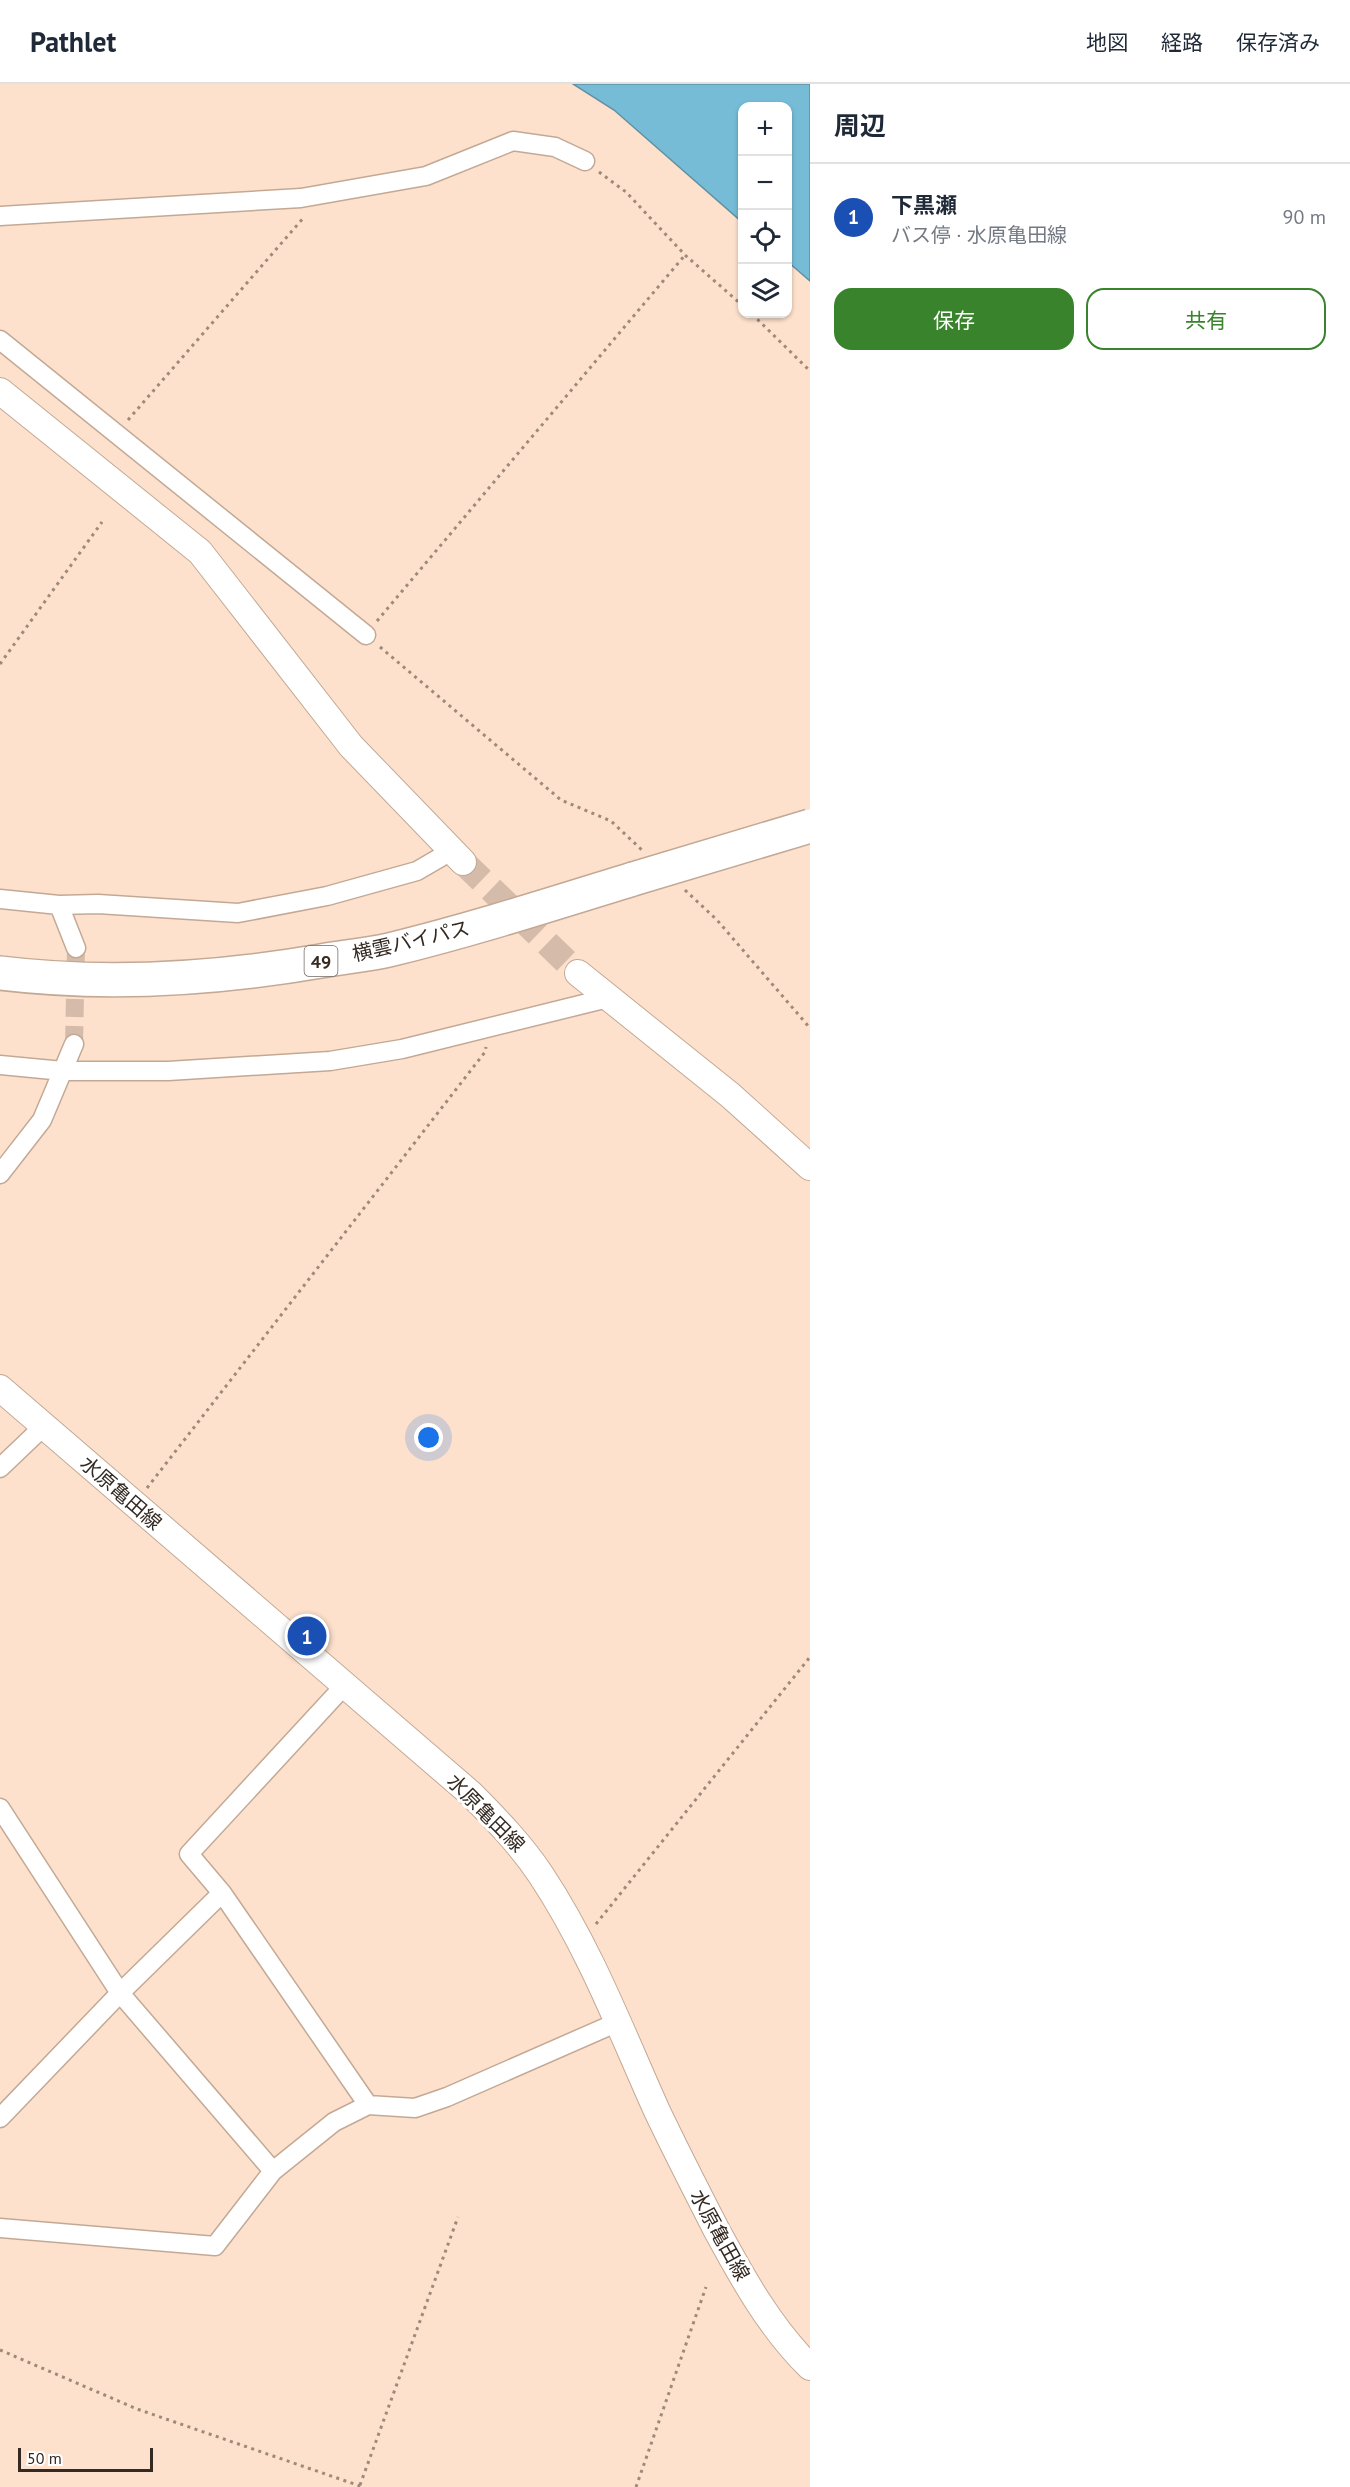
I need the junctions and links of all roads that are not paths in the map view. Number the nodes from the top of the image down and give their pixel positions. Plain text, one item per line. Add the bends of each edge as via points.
1 (585, 161) road end
2 (0, 216) edge
3 (0, 340) edge
4 (0, 391) edge
5 (366, 635) road end
6 (810, 826) edge
7 (458, 856) joint
8 (0, 899) edge
9 (59, 905) junction
10 (76, 948) tunnel mouth
11 (0, 973) edge
12 (578, 973) tunnel mouth
13 (608, 998) junction
14 (74, 1044) tunnel mouth
15 (0, 1065) edge
16 (63, 1071) junction
17 (810, 1167) edge
18 (0, 1174) edge
19 (0, 1388) edge
20 (44, 1426) junction
21 (0, 1468) edge
22 (344, 1686) junction
23 (0, 1808) edge
24 (222, 1893) junction
25 (120, 1993) junction
26 (618, 2022) junction
27 (368, 2105) junction
28 (0, 2118) edge
29 (273, 2171) junction
30 (0, 2228) edge
31 (810, 2367) edge

1 - 2 street via 555,147 513,141 426,176 319,195
3 - 5 street
4 - 7 main road via 200,552 351,746
6 - 11 highway, 横雲バイパス / 49, bridge via 638,865 486,924 387,950 286,967 182,978 93,979
7 - 9 street via 327,896 238,913
8 - 9 street
9 - 10 street
12 - 13 main road
13 - 16 street via 402,1050 330,1061 168,1071
13 - 17 main road via 730,1095
14 - 16 street
15 - 16 street
16 - 18 street via 42,1120
19 - 20 main road, 水原亀田線
20 - 21 street
20 - 22 main road, 水原亀田線
22 - 24 street via 189,1854
22 - 26 main road, 水原亀田線 via 470,1793 506,1830 541,1874 582,1942
23 - 25 street
24 - 25 street
24 - 27 street
25 - 28 street
25 - 29 street
26 - 27 street via 415,2108
26 - 31 main road, 水原亀田線 via 689,2178 734,2262 768,2317
27 - 29 street via 334,2122
29 - 30 street via 215,2246

